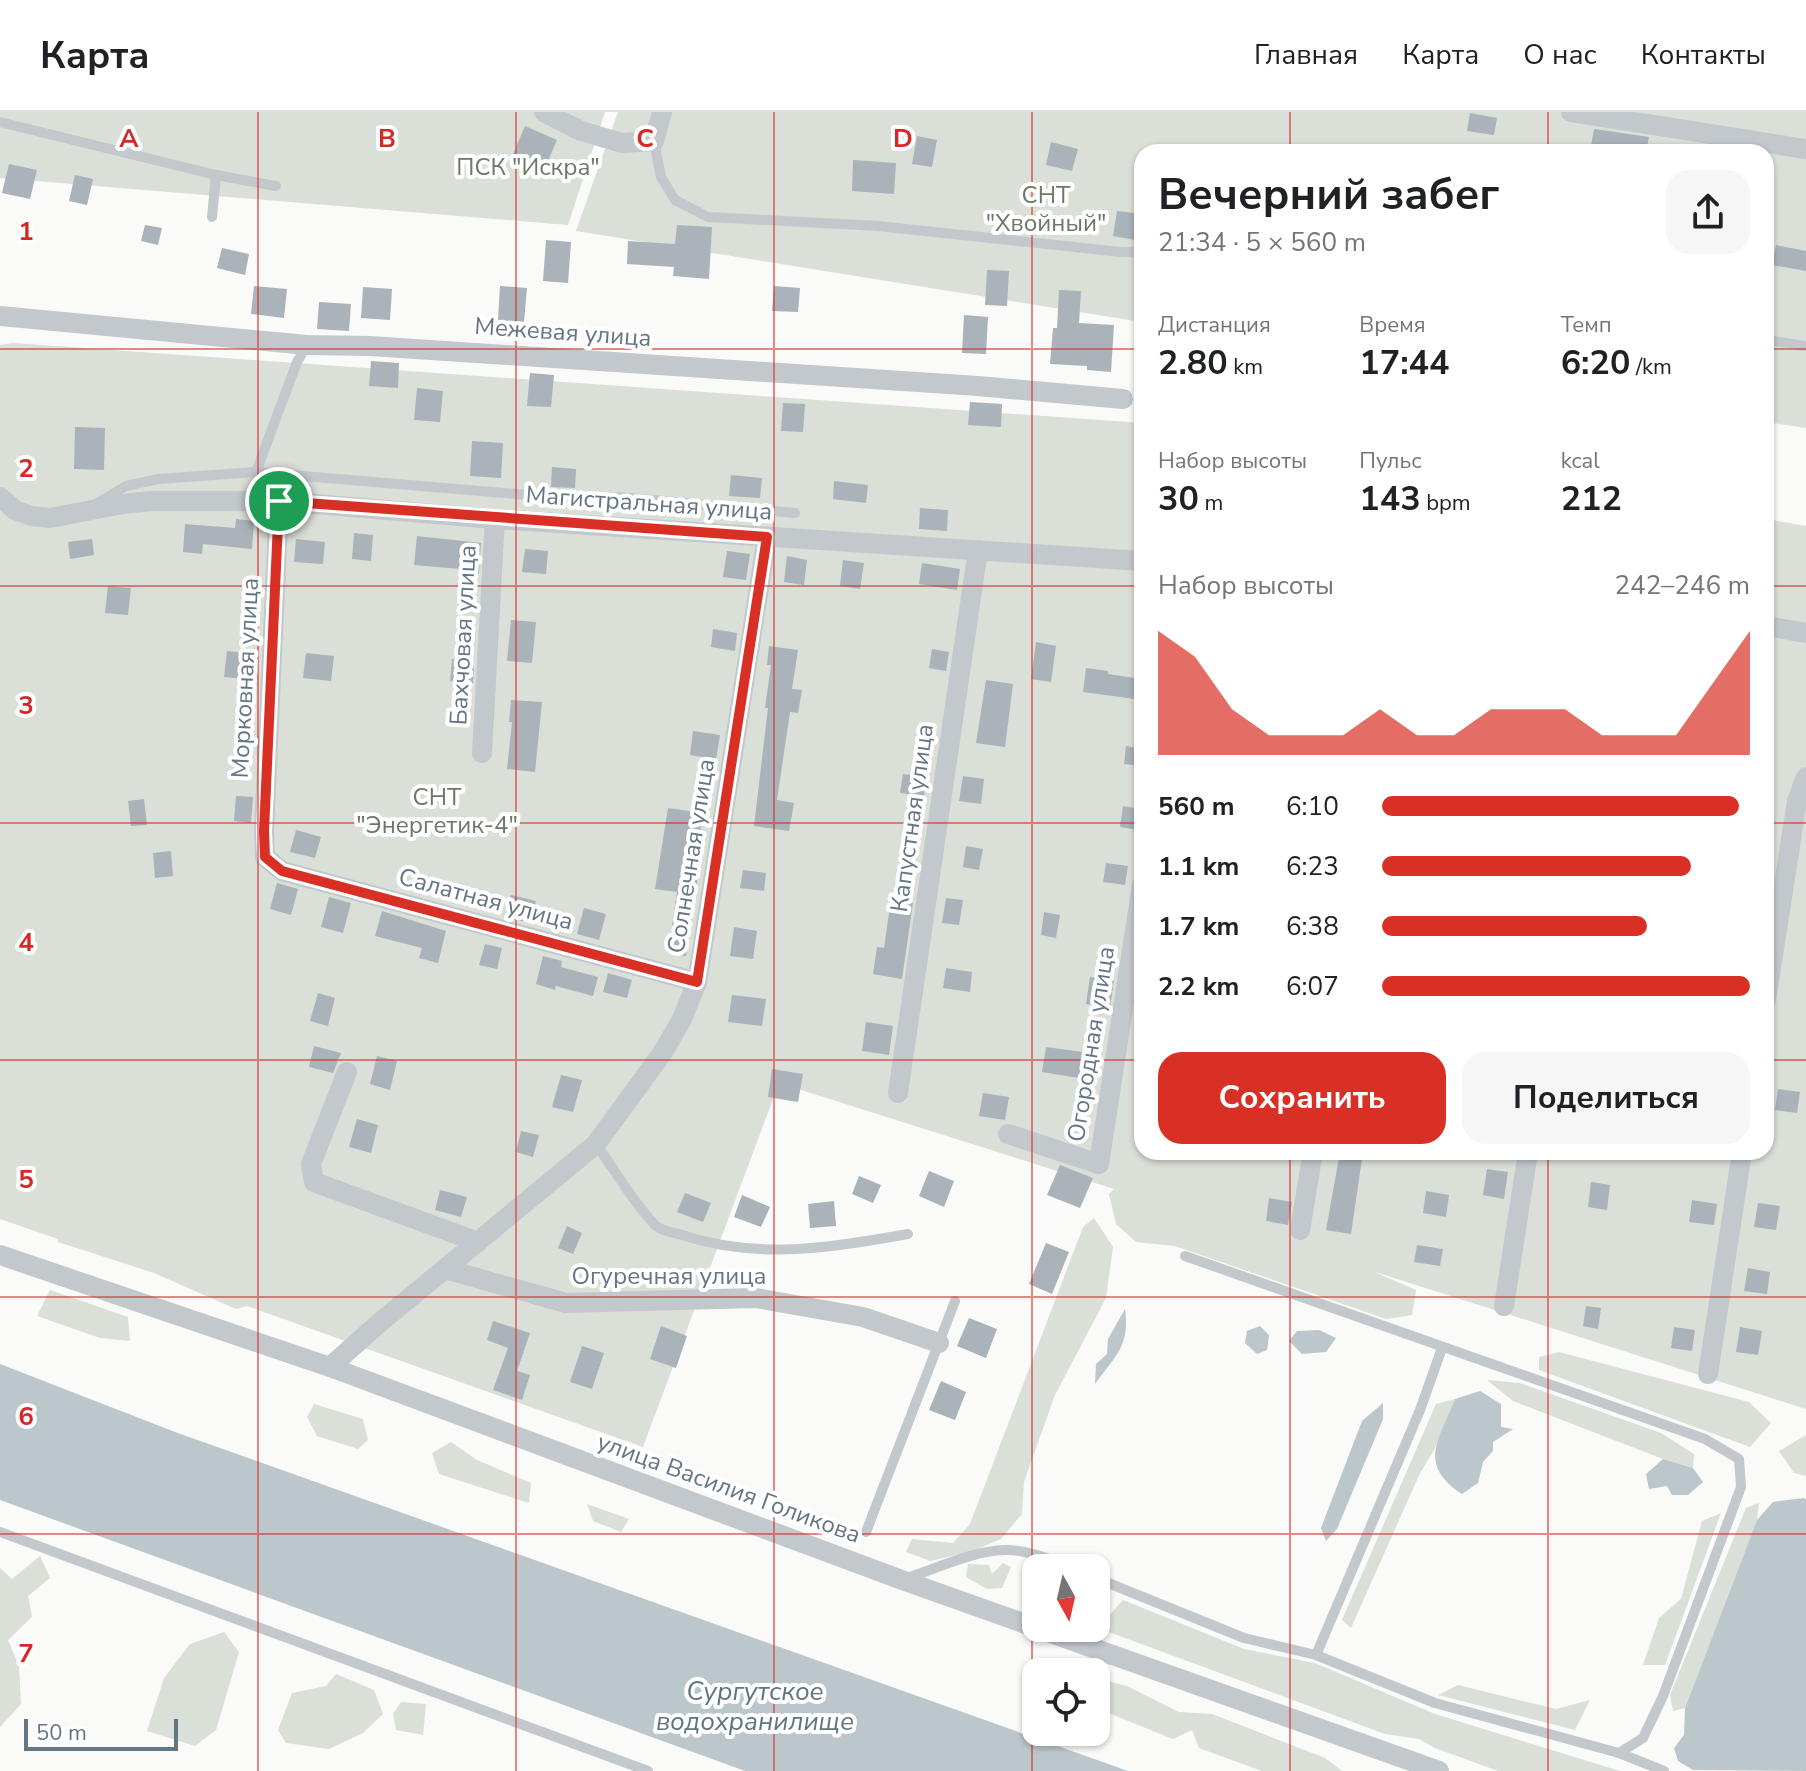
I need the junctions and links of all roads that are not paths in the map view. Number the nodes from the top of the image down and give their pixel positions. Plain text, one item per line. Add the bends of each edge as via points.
1 (544, 112) edge
2 (662, 112) edge
3 (1571, 112) edge
4 (0, 122) edge
5 (654, 141) junction
6 (1806, 149) edge
7 (216, 175) junction
8 (276, 186) dead end
9 (212, 217) dead end
10 (1134, 252) edge
11 (0, 316) edge
12 (1774, 341) edge
13 (307, 345) junction
14 (1806, 346) edge
15 (1123, 399) dead end
16 (256, 472) junction
17 (0, 497) edge
18 (279, 501) junction
19 (81, 513) junction
20 (795, 513) dead end
21 (495, 519) junction
22 (767, 537) junction
23 (978, 550) junction
24 (1134, 560) edge
25 (1774, 627) edge
26 (1806, 633) edge
27 (482, 753) dead end
28 (1806, 777) edge
29 (265, 857) joint
30 (1134, 937) edge
31 (1774, 949) edge
32 (697, 982) junction
33 (347, 1072) dead end
34 (898, 1093) dead end
35 (1008, 1134) dead end
36 (596, 1144) junction
37 (1312, 1160) edge
38 (1527, 1160) edge
39 (1741, 1160) edge
40 (1300, 1230) dead end
41 (908, 1234) dead end
42 (478, 1242) junction
43 (0, 1255) edge
44 (1185, 1256) dead end
45 (445, 1269) junction
46 (955, 1301) dead end
47 (1504, 1306) dead end
48 (939, 1343) junction
49 (1442, 1348) junction
50 (330, 1367) junction
51 (1708, 1374) dead end
52 (0, 1532) edge
53 (866, 1532) dead end
54 (1024, 1554) edge
55 (902, 1580) junction
56 (1110, 1584) edge
57 (1316, 1655) junction
58 (1619, 1753) junction
59 (648, 1771) edge
60 (1439, 1771) edge
61 (1664, 1771) edge

1 - 5 street via 622,143
2 - 5 street
3 - 6 street
4 - 7 lane
5 - 10 lane via 661,177 675,200 708,217 878,226
7 - 8 lane
7 - 9 lane
11 - 13 street, Межевая улица
12 - 14 lane
13 - 15 street, Межевая улица
13 - 16 lane
16 - 19 lane via 126,486
16 - 20 lane
17 - 19 street, Магистральная улица via 31,516
18 - 19 street, Магистральная улица via 152,501
18 - 21 street, Магистральная улица
18 - 29 street, Морковная улица
21 - 22 street, Магистральная улица
21 - 27 street, Бахчовая улица
22 - 23 street, Магистральная улица
22 - 32 street, Солнечная улица
23 - 24 street, Магистральная улица
23 - 34 street, Капустная улица
25 - 26 street
28 - 31 street via 1797,801
29 - 32 street, Салатная улица via 282,871
30 - 35 street, Огородная улица via 1099,1164
32 - 36 street, Солнечная улица via 663,1052
33 - 42 street via 311,1164 314,1182
36 - 41 lane via 656,1227 699,1241 731,1248 826,1249
36 - 42 street, Солнечная улица
37 - 40 street
38 - 47 street
39 - 51 street
42 - 45 street, Солнечная улица
43 - 50 street, улица Василия Голикова
44 - 49 lane
45 - 48 street, Огуречная улица via 566,1303 756,1298 863,1317
45 - 50 street, Солнечная улица
46 - 48 lane
48 - 53 lane
49 - 57 lane
49 - 58 lane via 1705,1439 1739,1459 1741,1487 1663,1696 1643,1738
50 - 55 street, улица Василия Голикова
52 - 59 lane
54 - 55 lane via 1006,1550 970,1557
55 - 60 street, улица Василия Голикова
56 - 57 lane via 1244,1638
57 - 58 lane via 1435,1703
58 - 61 lane

